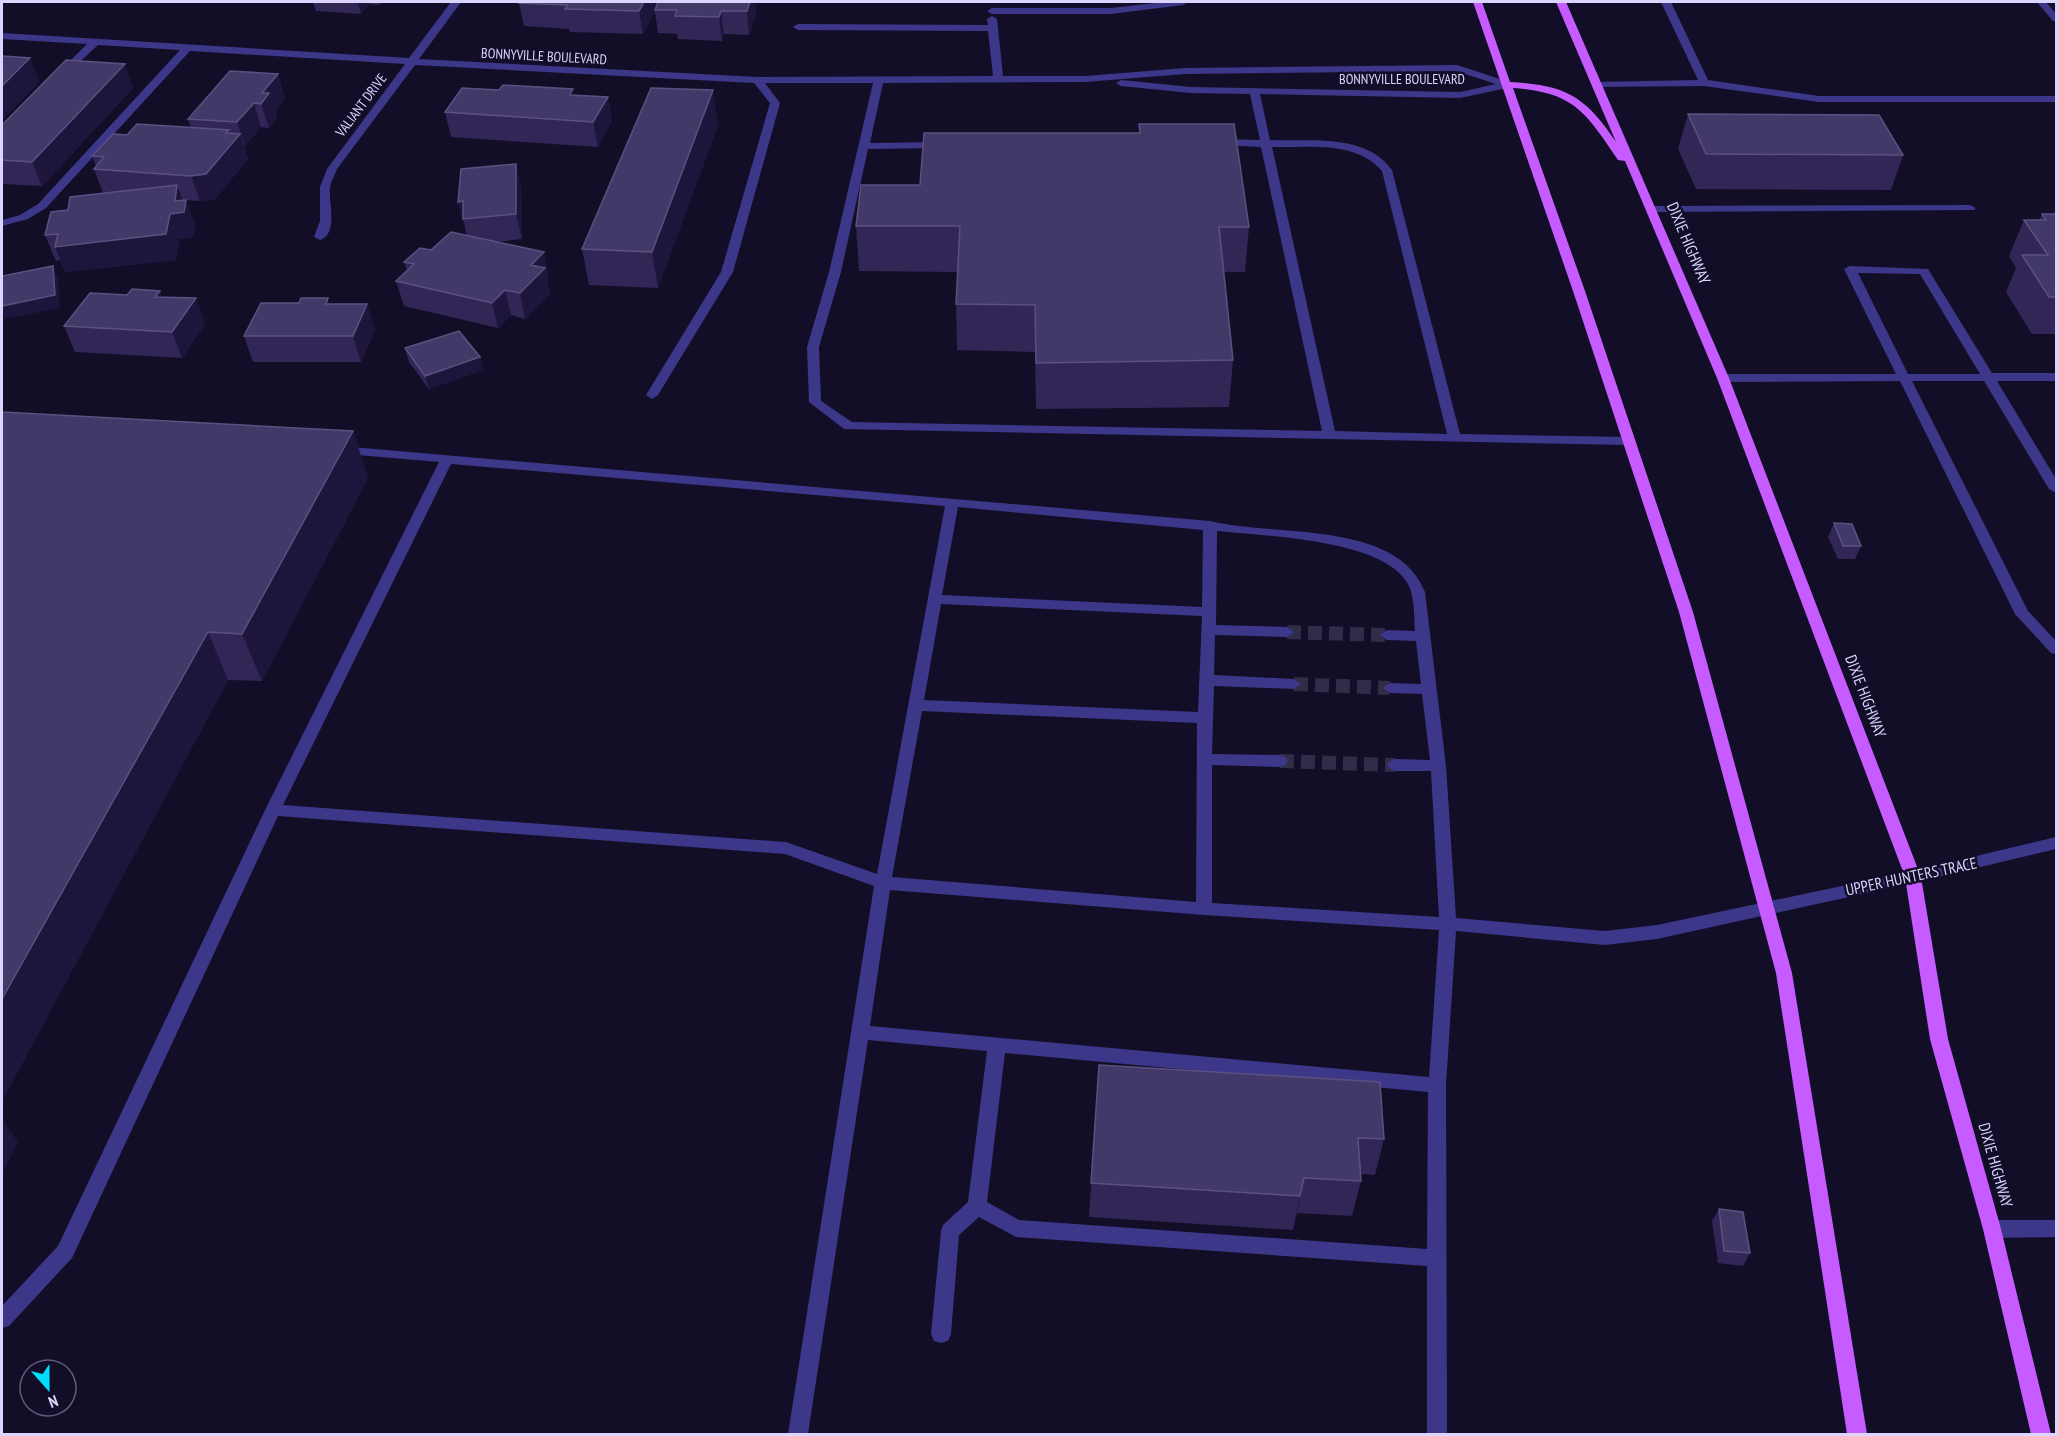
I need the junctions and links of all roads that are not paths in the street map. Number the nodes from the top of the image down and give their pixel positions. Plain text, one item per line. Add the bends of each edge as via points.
1 (456, 2) edge
2 (1183, 2) edge
3 (1477, 2) edge
4 (1561, 2) edge
5 (1666, 2) edge
6 (2041, 2) edge
7 (992, 6) edge
8 (2056, 19) edge
9 (798, 27) dead end
10 (993, 28) junction
11 (2, 36) edge
12 (95, 42) junction
13 (187, 48) junction
14 (411, 62) junction
15 (879, 79) junction
16 (998, 79) junction
17 (1085, 79) junction
18 (757, 80) junction
19 (56, 81) edge
20 (1704, 83) junction
21 (1508, 85) junction
22 (1596, 85) junction
23 (1254, 90) junction
24 (2056, 99) edge
25 (1206, 142) edge
26 (1265, 142) junction
27 (958, 145) edge
28 (864, 146) junction
29 (1642, 184) junction
30 (1970, 208) dead end
31 (1652, 209) junction
32 (2, 223) edge
33 (321, 237) dead end
34 (2056, 376) edge
35 (1905, 377) junction
36 (1989, 377) junction
37 (1723, 378) junction
38 (652, 395) dead end
39 (1329, 435) junction
40 (1454, 437) junction
41 (1628, 441) junction
42 (328, 449) edge
43 (447, 459) junction
44 (2056, 489) edge
45 (952, 502) junction
46 (1209, 525) junction
47 (934, 599) junction
48 (1209, 612) junction
49 (1209, 630) junction
50 (1287, 632) tunnel mouth
51 (1387, 635) tunnel mouth
52 (1422, 636) junction
53 (2056, 650) edge
54 (1206, 680) junction
55 (1294, 684) tunnel mouth
56 (1390, 688) tunnel mouth
57 (1429, 689) junction
58 (915, 705) junction
59 (1205, 718) junction
60 (1205, 759) junction
61 (1280, 761) tunnel mouth
62 (1395, 765) tunnel mouth
63 (1438, 766) junction
64 (273, 810) junction
65 (2056, 843) edge
66 (1913, 877) junction
67 (883, 883) junction
68 (1766, 907) junction
69 (1204, 909) junction
70 (1448, 924) junction
71 (860, 1032) junction
72 (997, 1045) junction
73 (1437, 1084) junction
74 (977, 1206) junction
75 (1992, 1229) junction
76 (2056, 1229) edge
77 (1436, 1258) junction
78 (2, 1319) edge
79 (941, 1334) dead end
80 (798, 1434) edge
81 (1437, 1434) edge
82 (1857, 1434) edge
83 (2041, 1434) edge

1 - 14 street, VALIANT DRIVE
2 - 7 street via 1111,11
3 - 21 main road
4 - 22 main road, DIXIE HIGHWAY
5 - 20 street
6 - 8 street
7 - 10 street
9 - 10 street
10 - 16 street
11 - 12 street, BONNYVILLE BOULEVARD
12 - 13 street, BONNYVILLE BOULEVARD
12 - 19 street
13 - 14 street, BONNYVILLE BOULEVARD
13 - 32 street via 42,207
14 - 18 street, BONNYVILLE BOULEVARD
14 - 33 street, VALIANT DRIVE via 332,169 325,187 326,221
15 - 16 street, BONNYVILLE BOULEVARD
15 - 18 street, BONNYVILLE BOULEVARD
15 - 28 street
16 - 17 street, BONNYVILLE BOULEVARD
17 - 21 street, BONNYVILLE BOULEVARD via 1185,71 1457,68
17 - 23 street, BONNYVILLE BOULEVARD via 1191,90
18 - 38 street via 775,103 727,272
20 - 22 street
20 - 24 street via 1819,99
21 - 23 street, BONNYVILLE BOULEVARD via 1460,95
21 - 29 main road via 1548,91 1585,108
21 - 41 main road
22 - 29 main road, DIXIE HIGHWAY
23 - 26 street
25 - 26 street
26 - 39 street
26 - 40 street via 1348,146 1371,154 1387,170
27 - 28 street
28 - 39 street via 813,347 815,402 849,426
29 - 31 main road, DIXIE HIGHWAY
30 - 31 street
31 - 37 main road, DIXIE HIGHWAY
34 - 36 street
35 - 36 street
35 - 36 street via 1850,269 1924,271
35 - 37 street
35 - 53 street via 2022,614
36 - 44 street
37 - 66 main road, DIXIE HIGHWAY
39 - 40 street
40 - 41 street
41 - 68 main road via 1686,612
42 - 43 street
43 - 45 street
43 - 64 street
45 - 46 street
45 - 47 street
46 - 48 street
46 - 52 street via 1339,542 1377,553 1415,581
47 - 48 street
47 - 58 street
48 - 49 street
49 - 50 street
49 - 54 street
51 - 52 street
52 - 57 street
54 - 55 street
54 - 59 street
56 - 57 street
57 - 63 street
58 - 59 street
58 - 67 street
59 - 60 street
60 - 61 street
60 - 69 street
62 - 63 street
63 - 70 street
64 - 67 street, UPPER HUNTERS TRACE via 786,848
64 - 78 street via 65,1252
65 - 66 street, UPPER HUNTERS TRACE
66 - 68 street, UPPER HUNTERS TRACE
66 - 75 main road, DIXIE HIGHWAY via 1939,1039
67 - 69 street, UPPER HUNTERS TRACE
67 - 71 street
68 - 70 street, UPPER HUNTERS TRACE via 1657,932 1605,938
68 - 82 main road via 1784,973
69 - 70 street, UPPER HUNTERS TRACE
70 - 73 street
71 - 72 street
71 - 80 street
72 - 73 street
72 - 74 street
73 - 77 street
74 - 77 street via 1016,1228
74 - 79 street via 950,1231
75 - 76 street
75 - 83 main road, DIXIE HIGHWAY
77 - 81 street

